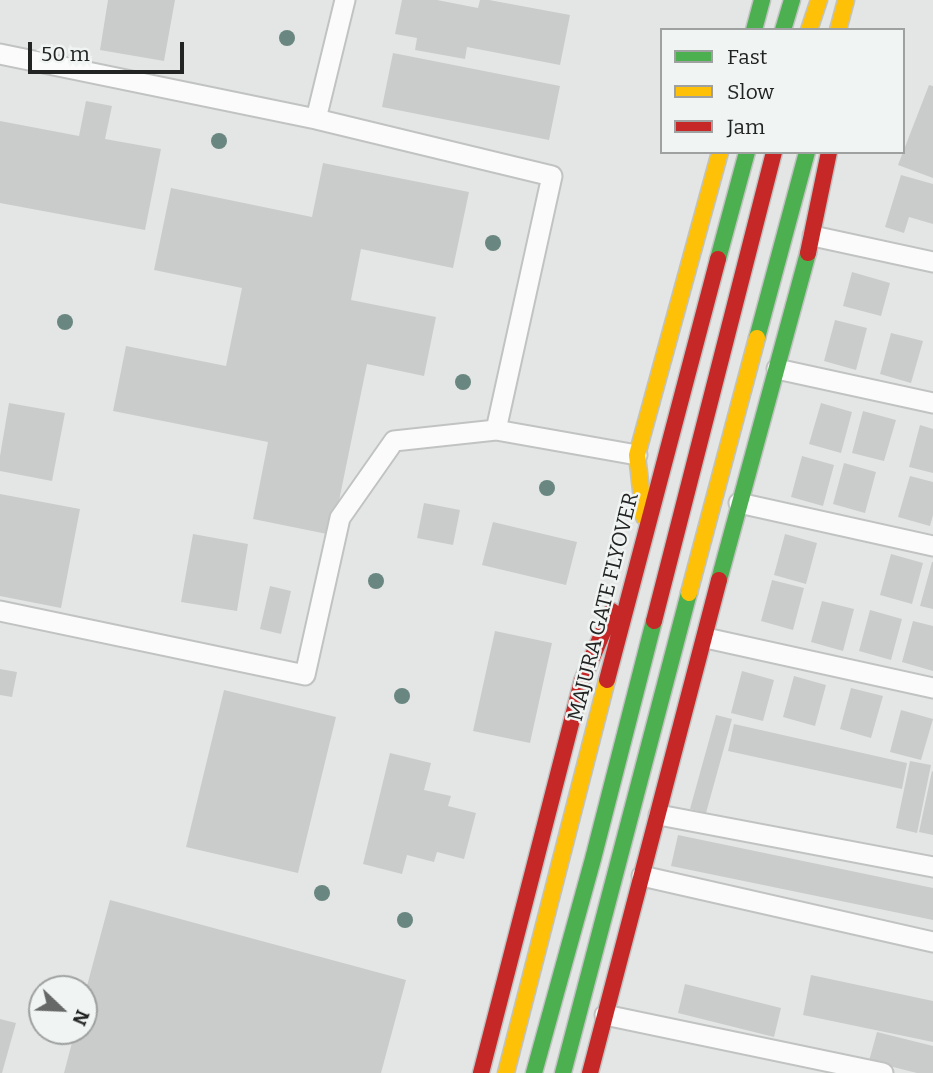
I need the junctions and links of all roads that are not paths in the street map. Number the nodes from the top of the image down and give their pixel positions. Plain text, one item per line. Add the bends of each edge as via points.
1 (345, 0) edge
2 (762, 0) edge
3 (792, 0) edge
4 (818, 0) edge
5 (846, 0) edge
6 (859, 0) edge
7 (755, 28) edge
8 (784, 28) edge
9 (810, 28) edge
10 (839, 28) edge
11 (853, 28) edge
12 (0, 54) edge
13 (316, 119) junction
14 (719, 154) edge
15 (746, 154) edge
16 (773, 154) edge
17 (806, 154) edge
18 (829, 154) edge
19 (813, 236) junction
20 (933, 262) edge
21 (777, 369) junction
22 (933, 403) edge
23 (496, 430) junction
24 (637, 455) junction
25 (739, 503) junction
26 (646, 533) junction
27 (933, 546) edge
28 (0, 611) edge
29 (706, 638) junction
30 (933, 688) edge
31 (659, 815) junction
32 (933, 867) edge
33 (642, 876) junction
34 (933, 942) edge
35 (605, 1015) junction
36 (481, 1073) edge
37 (506, 1073) edge
38 (534, 1073) edge
39 (563, 1073) edge
40 (590, 1073) edge
41 (883, 1073) edge

1 - 13 street
2 - 7 main road
3 - 8 main road
4 - 9 main road
5 - 10 main road
6 - 11 main road
12 - 13 street
13 - 23 street via 552,176
14 - 24 main road
15 - 26 main road, MAJURA GATE FLYOVER
16 - 38 main road
17 - 39 main road
18 - 19 main road
19 - 20 street
19 - 21 main road
21 - 22 street
21 - 25 main road
23 - 24 street
23 - 28 street via 394,441 340,518 305,676
24 - 26 main road
25 - 27 street
25 - 29 main road
26 - 36 main road via 582,681
26 - 37 main road, MAJURA GATE FLYOVER
29 - 30 street
29 - 31 main road
31 - 32 street
31 - 33 main road
33 - 34 street
33 - 35 main road
35 - 40 main road
35 - 41 street

